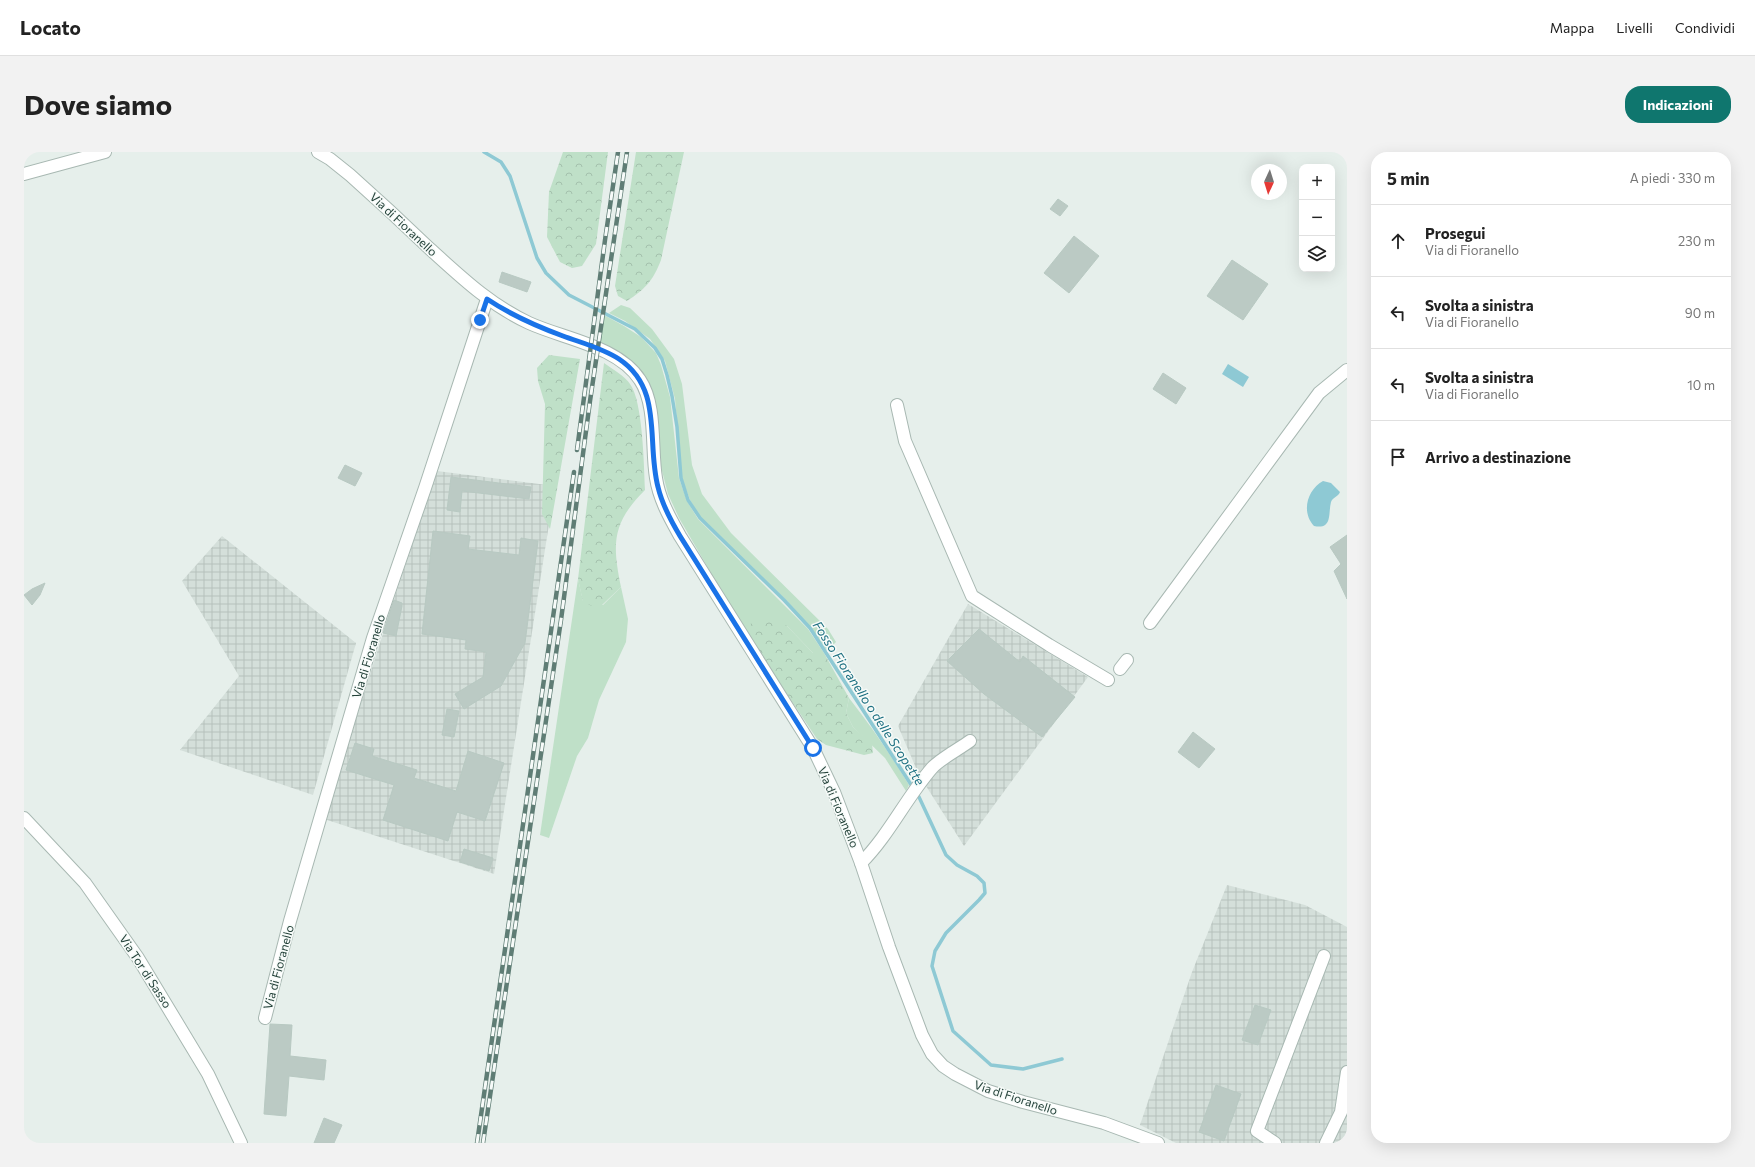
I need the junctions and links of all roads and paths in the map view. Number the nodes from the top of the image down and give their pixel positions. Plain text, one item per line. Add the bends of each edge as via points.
1 (105, 152) edge
2 (318, 152) edge
3 (330, 155) edge
4 (24, 174) edge
5 (487, 299) junction
6 (1347, 370) edge
7 (897, 405) dead end
8 (1150, 623) dead end
9 (1108, 680) dead end
10 (970, 741) dead end
11 (24, 818) edge
12 (862, 863) junction
13 (1324, 956) dead end
14 (265, 1018) dead end
15 (1347, 1072) edge
16 (241, 1143) edge
17 (1158, 1143) edge
18 (1275, 1143) edge
19 (1326, 1143) edge

1 - 4 street
2 - 3 street, Via di Fioranello
3 - 5 street, Via di Fioranello
5 - 12 street, Via di Fioranello via 529,323 610,354 629,366 641,381 652,422 658,486 668,515 813,748 834,792
5 - 14 street, Via di Fioranello via 373,638 290,922
6 - 8 street via 1319,394
7 - 9 street via 905,441 972,596
10 - 12 street via 933,767 876,848
11 - 16 street, Via Tor di Sasso via 85,883 138,958 208,1074
12 - 17 street, Via di Fioranello via 889,947 922,1035 928,1049 943,1066 988,1091 1100,1121
13 - 18 street via 1257,1131
15 - 19 street via 1341,1112

